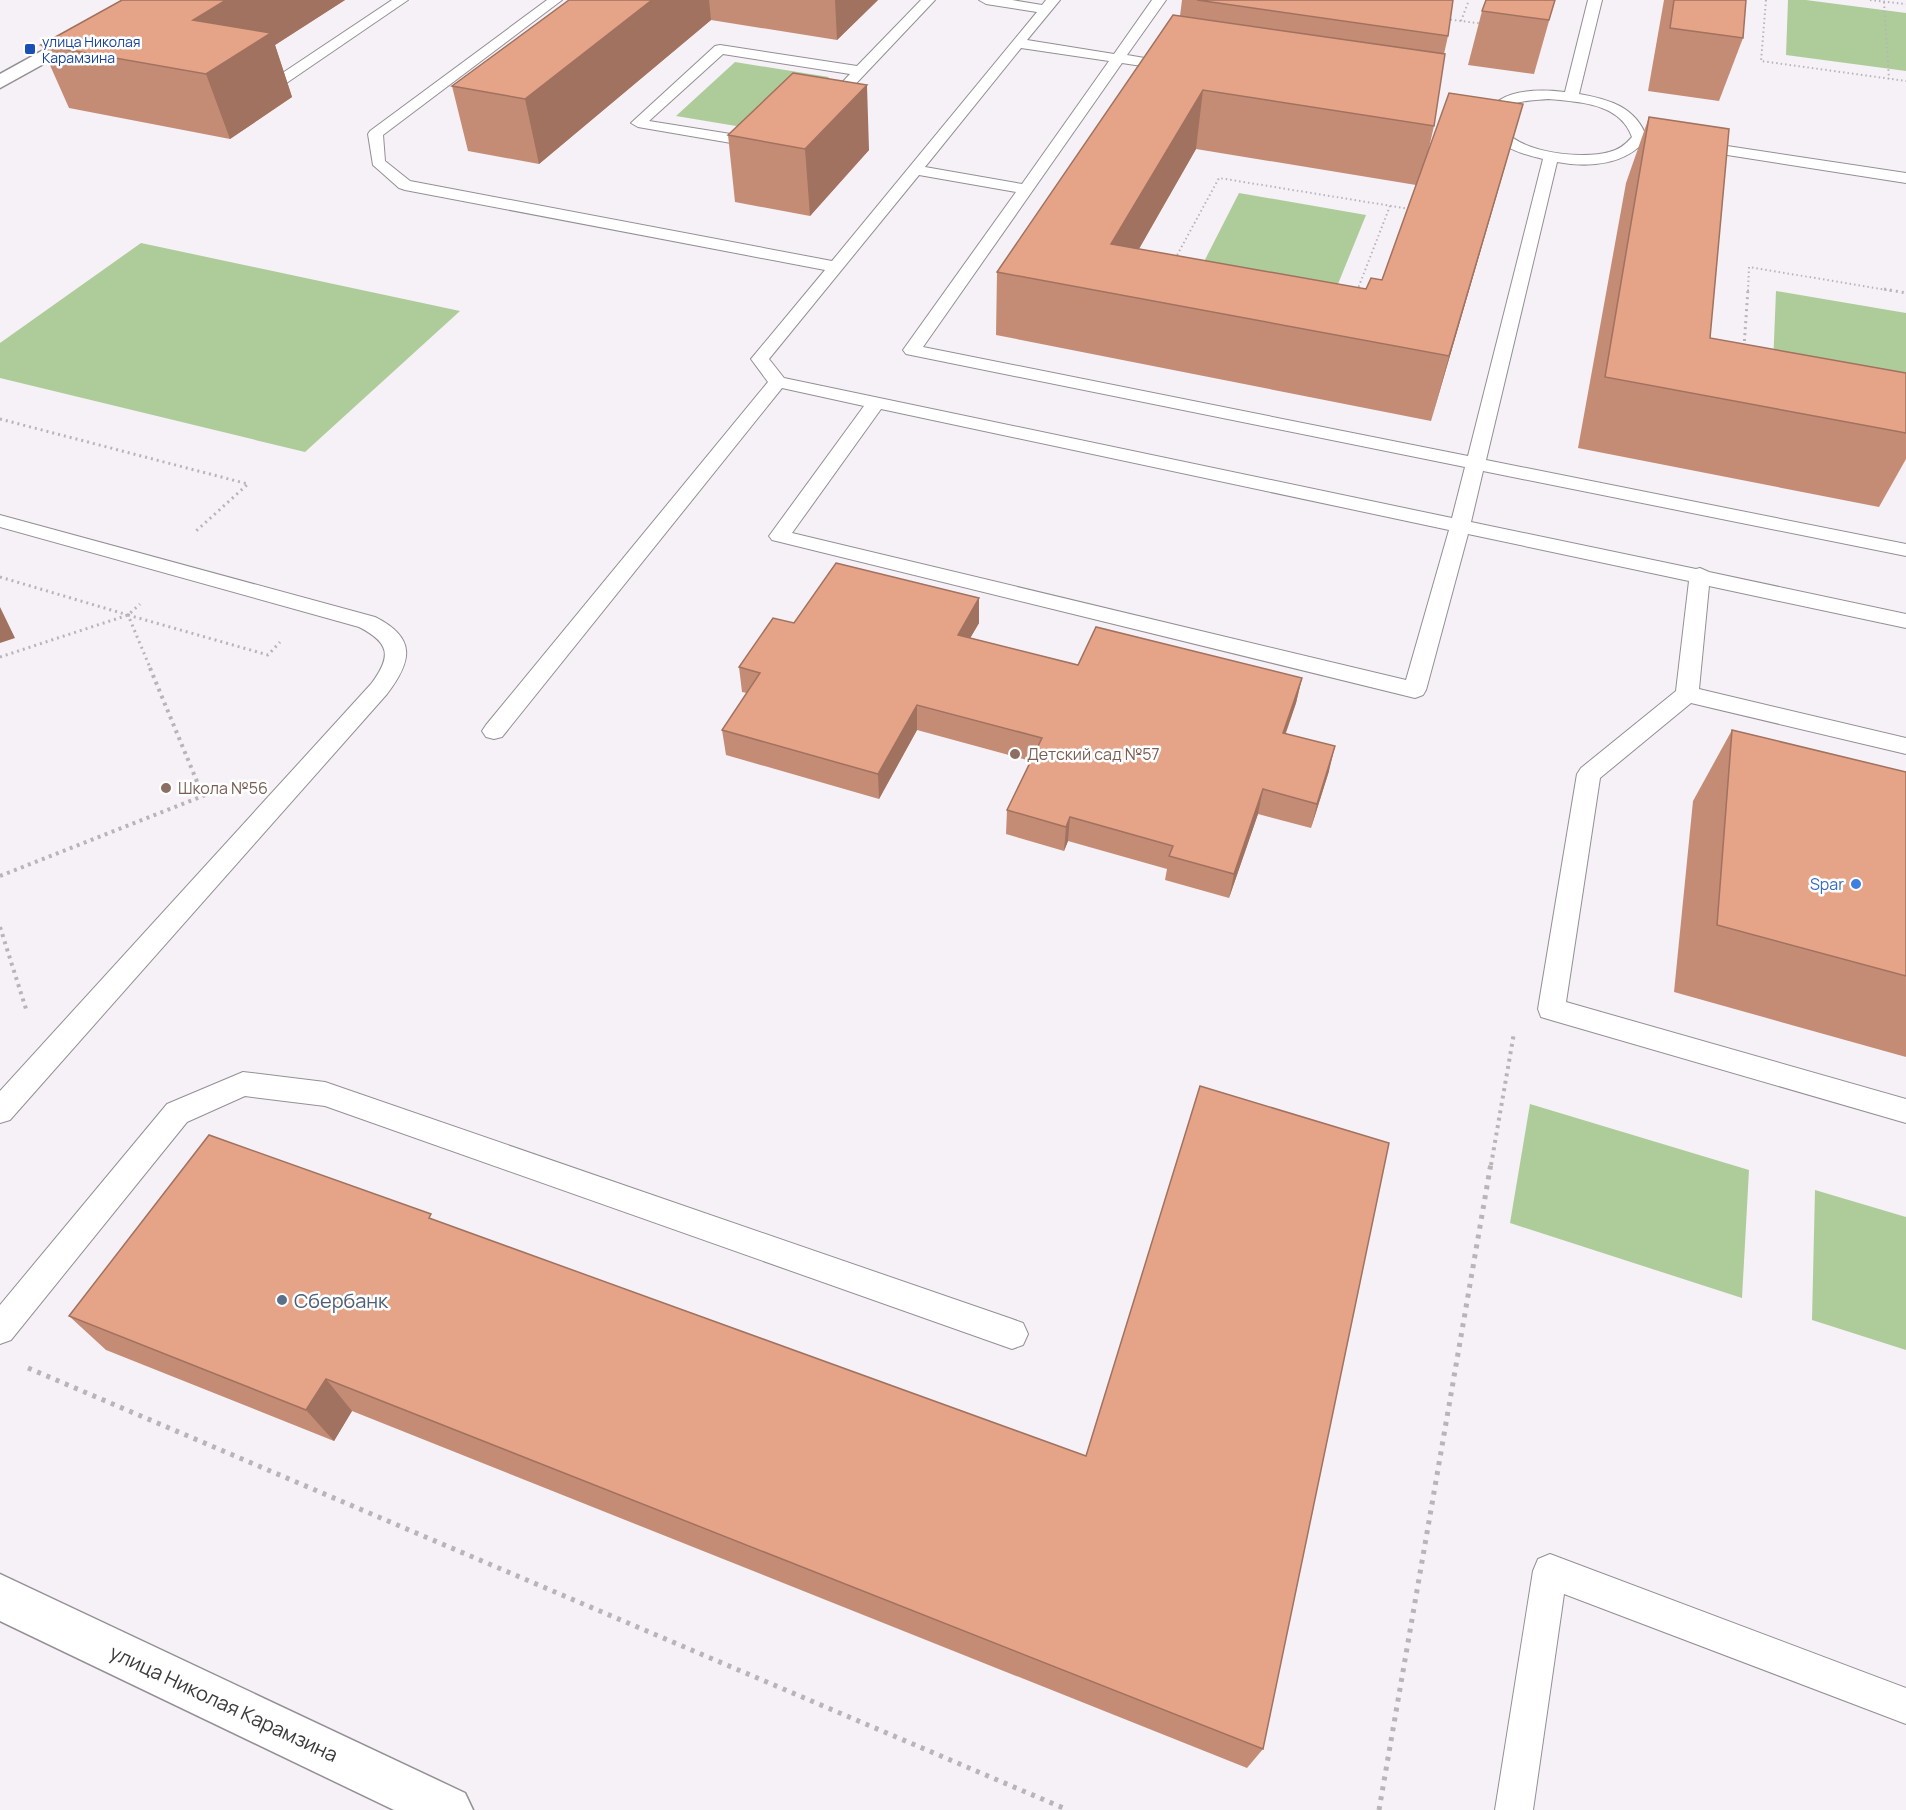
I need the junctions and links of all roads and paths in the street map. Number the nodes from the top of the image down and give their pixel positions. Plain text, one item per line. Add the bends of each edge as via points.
1 (146, 0) edge
2 (401, 0) edge
3 (555, 0) edge
4 (928, 0) edge
5 (986, 0) edge
6 (1159, 0) edge
7 (1469, 0) edge
8 (1595, 0) edge
9 (1766, 0) edge
10 (1870, 0) edge
11 (1884, 2) junction
12 (1050, 4) edge
13 (1906, 4) edge
14 (1437, 17) edge
15 (1461, 21) junction
16 (1483, 24) dead end
17 (1018, 43) junction
18 (1118, 58) junction
19 (1188, 69) edge
20 (860, 71) junction
21 (1889, 79) junction
22 (280, 81) dead end
23 (1906, 81) edge
24 (0, 82) edge
25 (1571, 96) junction
26 (810, 116) edge
27 (779, 127) edge
28 (1675, 144) edge
29 (1551, 157) junction
30 (915, 170) junction
31 (1906, 178) edge
32 (1026, 189) junction
33 (1390, 206) junction
34 (1412, 210) edge
35 (1172, 265) edge
36 (836, 267) junction
37 (1906, 293) edge
38 (1356, 296) edge
39 (1744, 357) edge
40 (778, 382) junction
41 (876, 403) junction
42 (0, 419) edge
43 (1474, 463) junction
44 (0, 521) edge
45 (1460, 526) junction
46 (1906, 550) edge
47 (168, 567) junction
48 (1701, 575) junction
49 (0, 577) edge
50 (128, 615) junction
51 (1906, 621) edge
52 (282, 640) dead end
53 (0, 657) edge
54 (1687, 694) junction
55 (494, 731) dead end
56 (1906, 746) edge
57 (235, 783) dead end
58 (203, 796) junction
59 (0, 876) edge
60 (0, 927) edge
61 (1551, 1009) junction
62 (27, 1011) dead end
63 (0, 1111) edge
64 (1906, 1111) edge
65 (0, 1329) edge
66 (1012, 1334) dead end
67 (22, 1366) dead end
68 (0, 1597) edge
69 (1906, 1706) edge
70 (448, 1810) edge
71 (1068, 1810) edge
72 (1379, 1810) edge
73 (1514, 1810) edge

1 - 24 street
2 - 22 lane
3 - 36 lane via 375,134 378,162 405,185
4 - 20 lane
5 - 12 lane
6 - 18 lane
7 - 15 path
8 - 25 lane
9 - 21 path via 1761,61
10 - 11 path
11 - 13 path
11 - 21 path
12 - 17 lane
14 - 15 path
15 - 16 path
17 - 18 lane
17 - 30 lane
18 - 19 lane
18 - 32 lane
20 - 26 lane via 821,113
20 - 27 lane via 720,49 638,123 737,140
21 - 23 path
25 - 29 lane via 1528,96 1511,100 1486,114 1507,139
25 - 29 lane via 1612,107 1628,116 1646,139 1622,154 1603,159
28 - 31 lane
29 - 43 lane
30 - 32 lane
30 - 36 lane
32 - 43 lane via 912,350
33 - 34 path
33 - 35 path via 1219,178
33 - 38 path
36 - 40 lane via 760,359
37 - 39 path via 1749,267
40 - 41 lane
40 - 55 lane
41 - 45 lane
41 - 45 lane via 780,536 1415,690
42 - 47 path via 249,484 177,548
43 - 45 lane
43 - 46 lane
44 - 47 lane
45 - 48 lane
47 - 50 path via 159,586
47 - 63 lane via 382,628 393,638 398,651 395,664 389,678
48 - 51 lane
48 - 54 lane
49 - 50 path
50 - 52 path via 267,655
50 - 53 path
50 - 58 path
54 - 56 lane
54 - 61 lane via 1589,774
57 - 58 path
58 - 59 path
60 - 62 path
61 - 64 lane
61 - 72 path via 1518,1008
65 - 66 lane via 177,1113 243,1084 325,1094
67 - 71 path
68 - 70 street, улица Николая Карамзина
69 - 73 lane via 1551,1571

